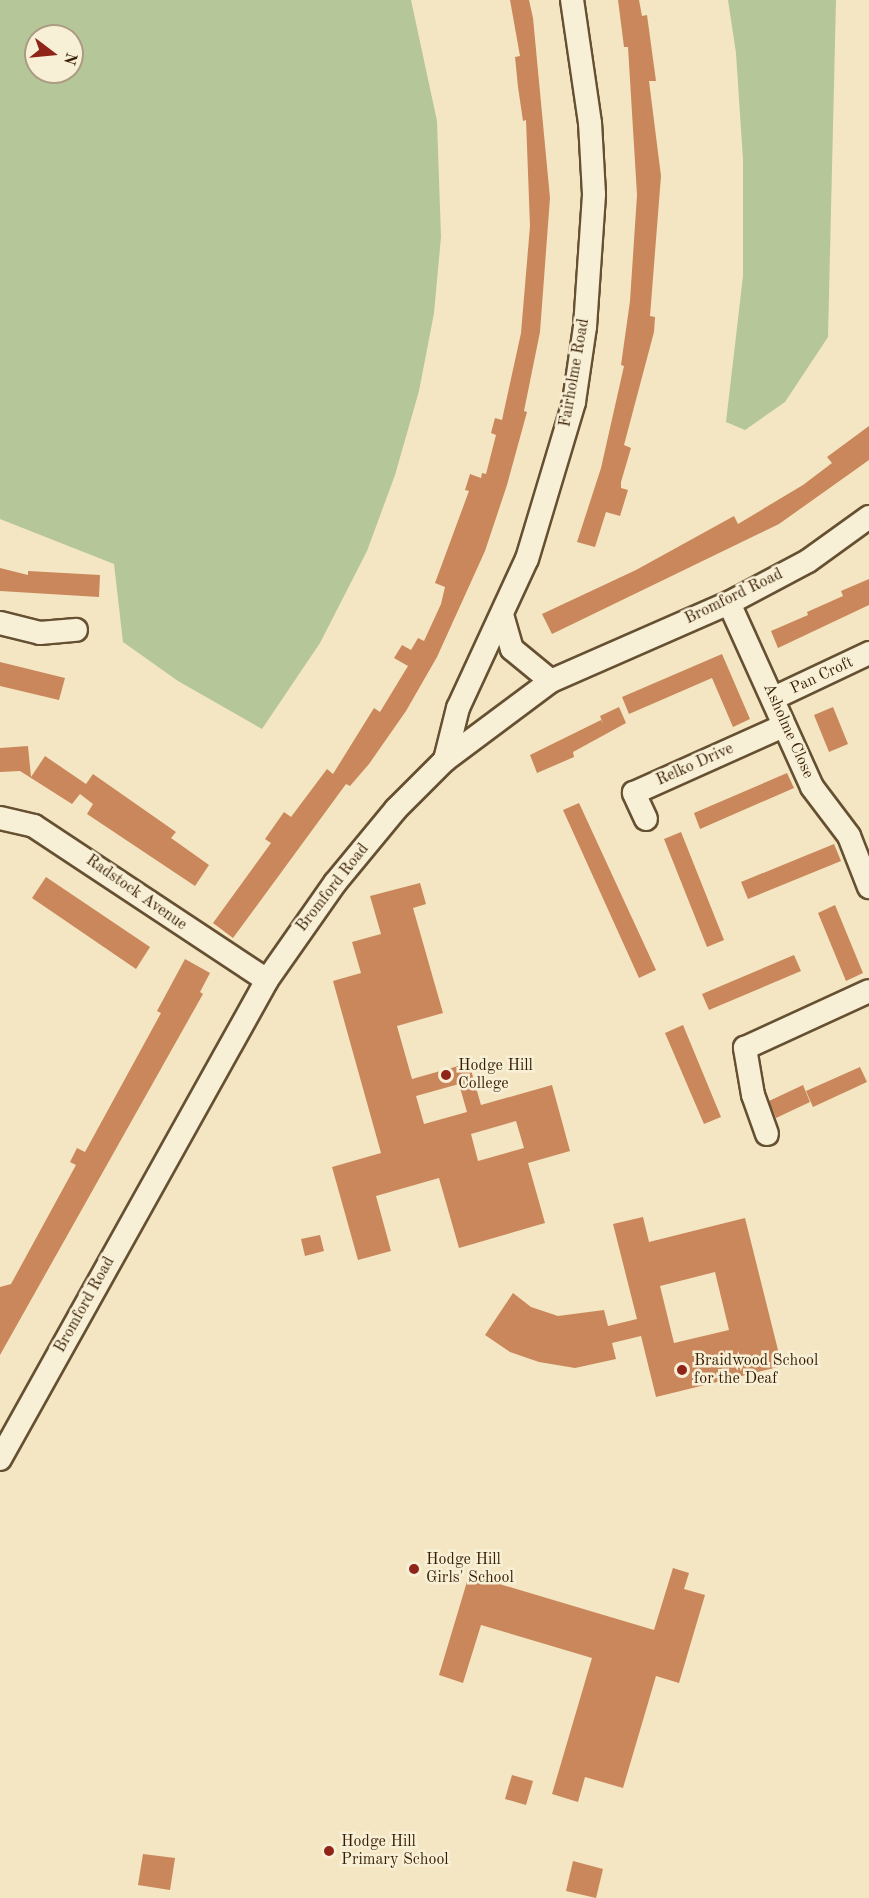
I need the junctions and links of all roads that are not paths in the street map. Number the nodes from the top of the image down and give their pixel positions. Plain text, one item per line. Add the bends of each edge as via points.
1 (572, 0) edge
2 (869, 517) edge
3 (729, 603) junction
4 (503, 618) junction
5 (0, 623) edge
6 (76, 630) dead end
7 (869, 653) edge
8 (551, 681) junction
9 (774, 698) junction
10 (783, 726) junction
11 (445, 760) junction
12 (0, 818) edge
13 (646, 819) dead end
14 (869, 887) edge
15 (267, 980) junction
16 (869, 991) edge
17 (767, 1134) dead end
18 (0, 1459) edge

1 - 4 street, Fairholme Road via 590,123 594,194 585,327 574,402 549,496
2 - 3 street, Bromford Road via 808,561
3 - 8 street, Bromford Road
3 - 9 street, Asholme Close
4 - 8 street via 512,649
4 - 11 street, Fairholme Road via 458,708
5 - 6 street via 40,633
7 - 9 street, Pan Croft
8 - 11 street, Bromford Road
9 - 10 street, Asholme Close
10 - 13 street, Relko Drive via 634,793
10 - 14 street, Asholme Close via 812,787 849,836
11 - 15 street, Bromford Road via 347,867
12 - 15 street, Radstock Avenue via 16,819 51,837
15 - 18 street, Bromford Road
16 - 17 street via 745,1048 753,1095

